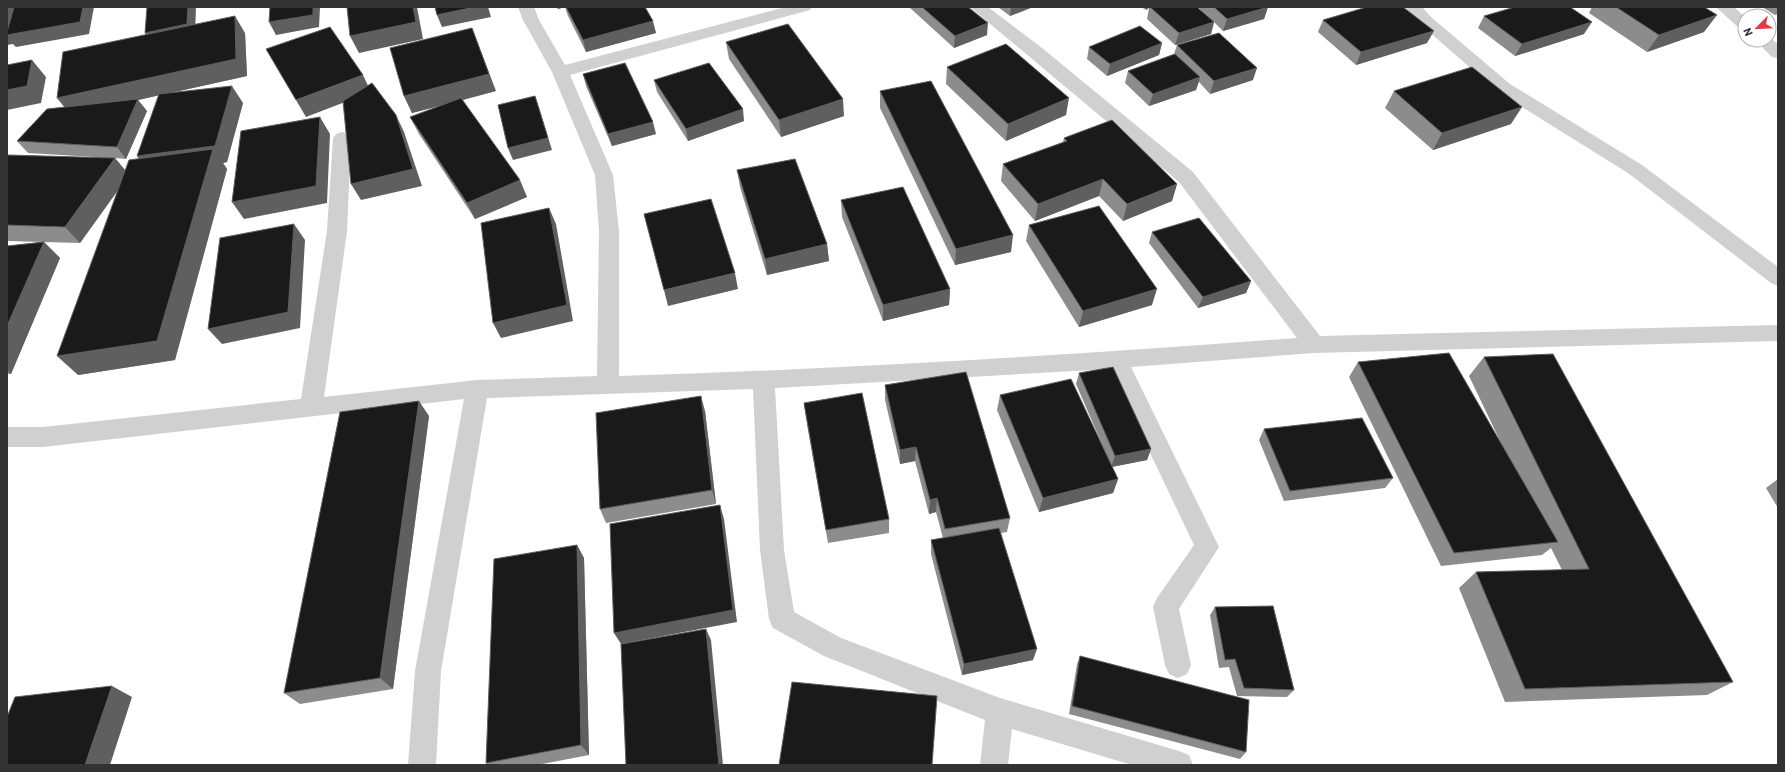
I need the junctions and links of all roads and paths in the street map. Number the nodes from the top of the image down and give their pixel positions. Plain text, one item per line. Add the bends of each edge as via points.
1 (526, 7) edge
2 (804, 7) edge
3 (978, 7) edge
4 (1413, 7) edge
5 (1724, 7) edge
6 (1737, 18) edge
7 (560, 72) junction
8 (342, 138) dead end
9 (1778, 278) edge
10 (1778, 333) edge
11 (1314, 345) junction
12 (1118, 360) junction
13 (764, 380) junction
14 (608, 386) junction
15 (477, 389) junction
16 (311, 407) junction
17 (7, 436) edge
18 (1178, 666) dead end
19 (1000, 712) junction
20 (422, 765) edge
21 (994, 765) edge
22 (1179, 765) edge

1 - 7 street
2 - 7 street
3 - 11 street via 1186,177
4 - 9 street via 1504,88 1635,169
5 - 6 street
7 - 14 street via 604,175 609,231
8 - 16 street via 336,231
10 - 11 street
11 - 12 street
12 - 13 street
12 - 18 street via 1207,547 1166,607
13 - 14 street
13 - 19 street via 772,550 782,619 834,647
14 - 15 street
15 - 16 street
15 - 20 street via 428,672
16 - 17 street via 43,437
19 - 21 street
19 - 22 street

